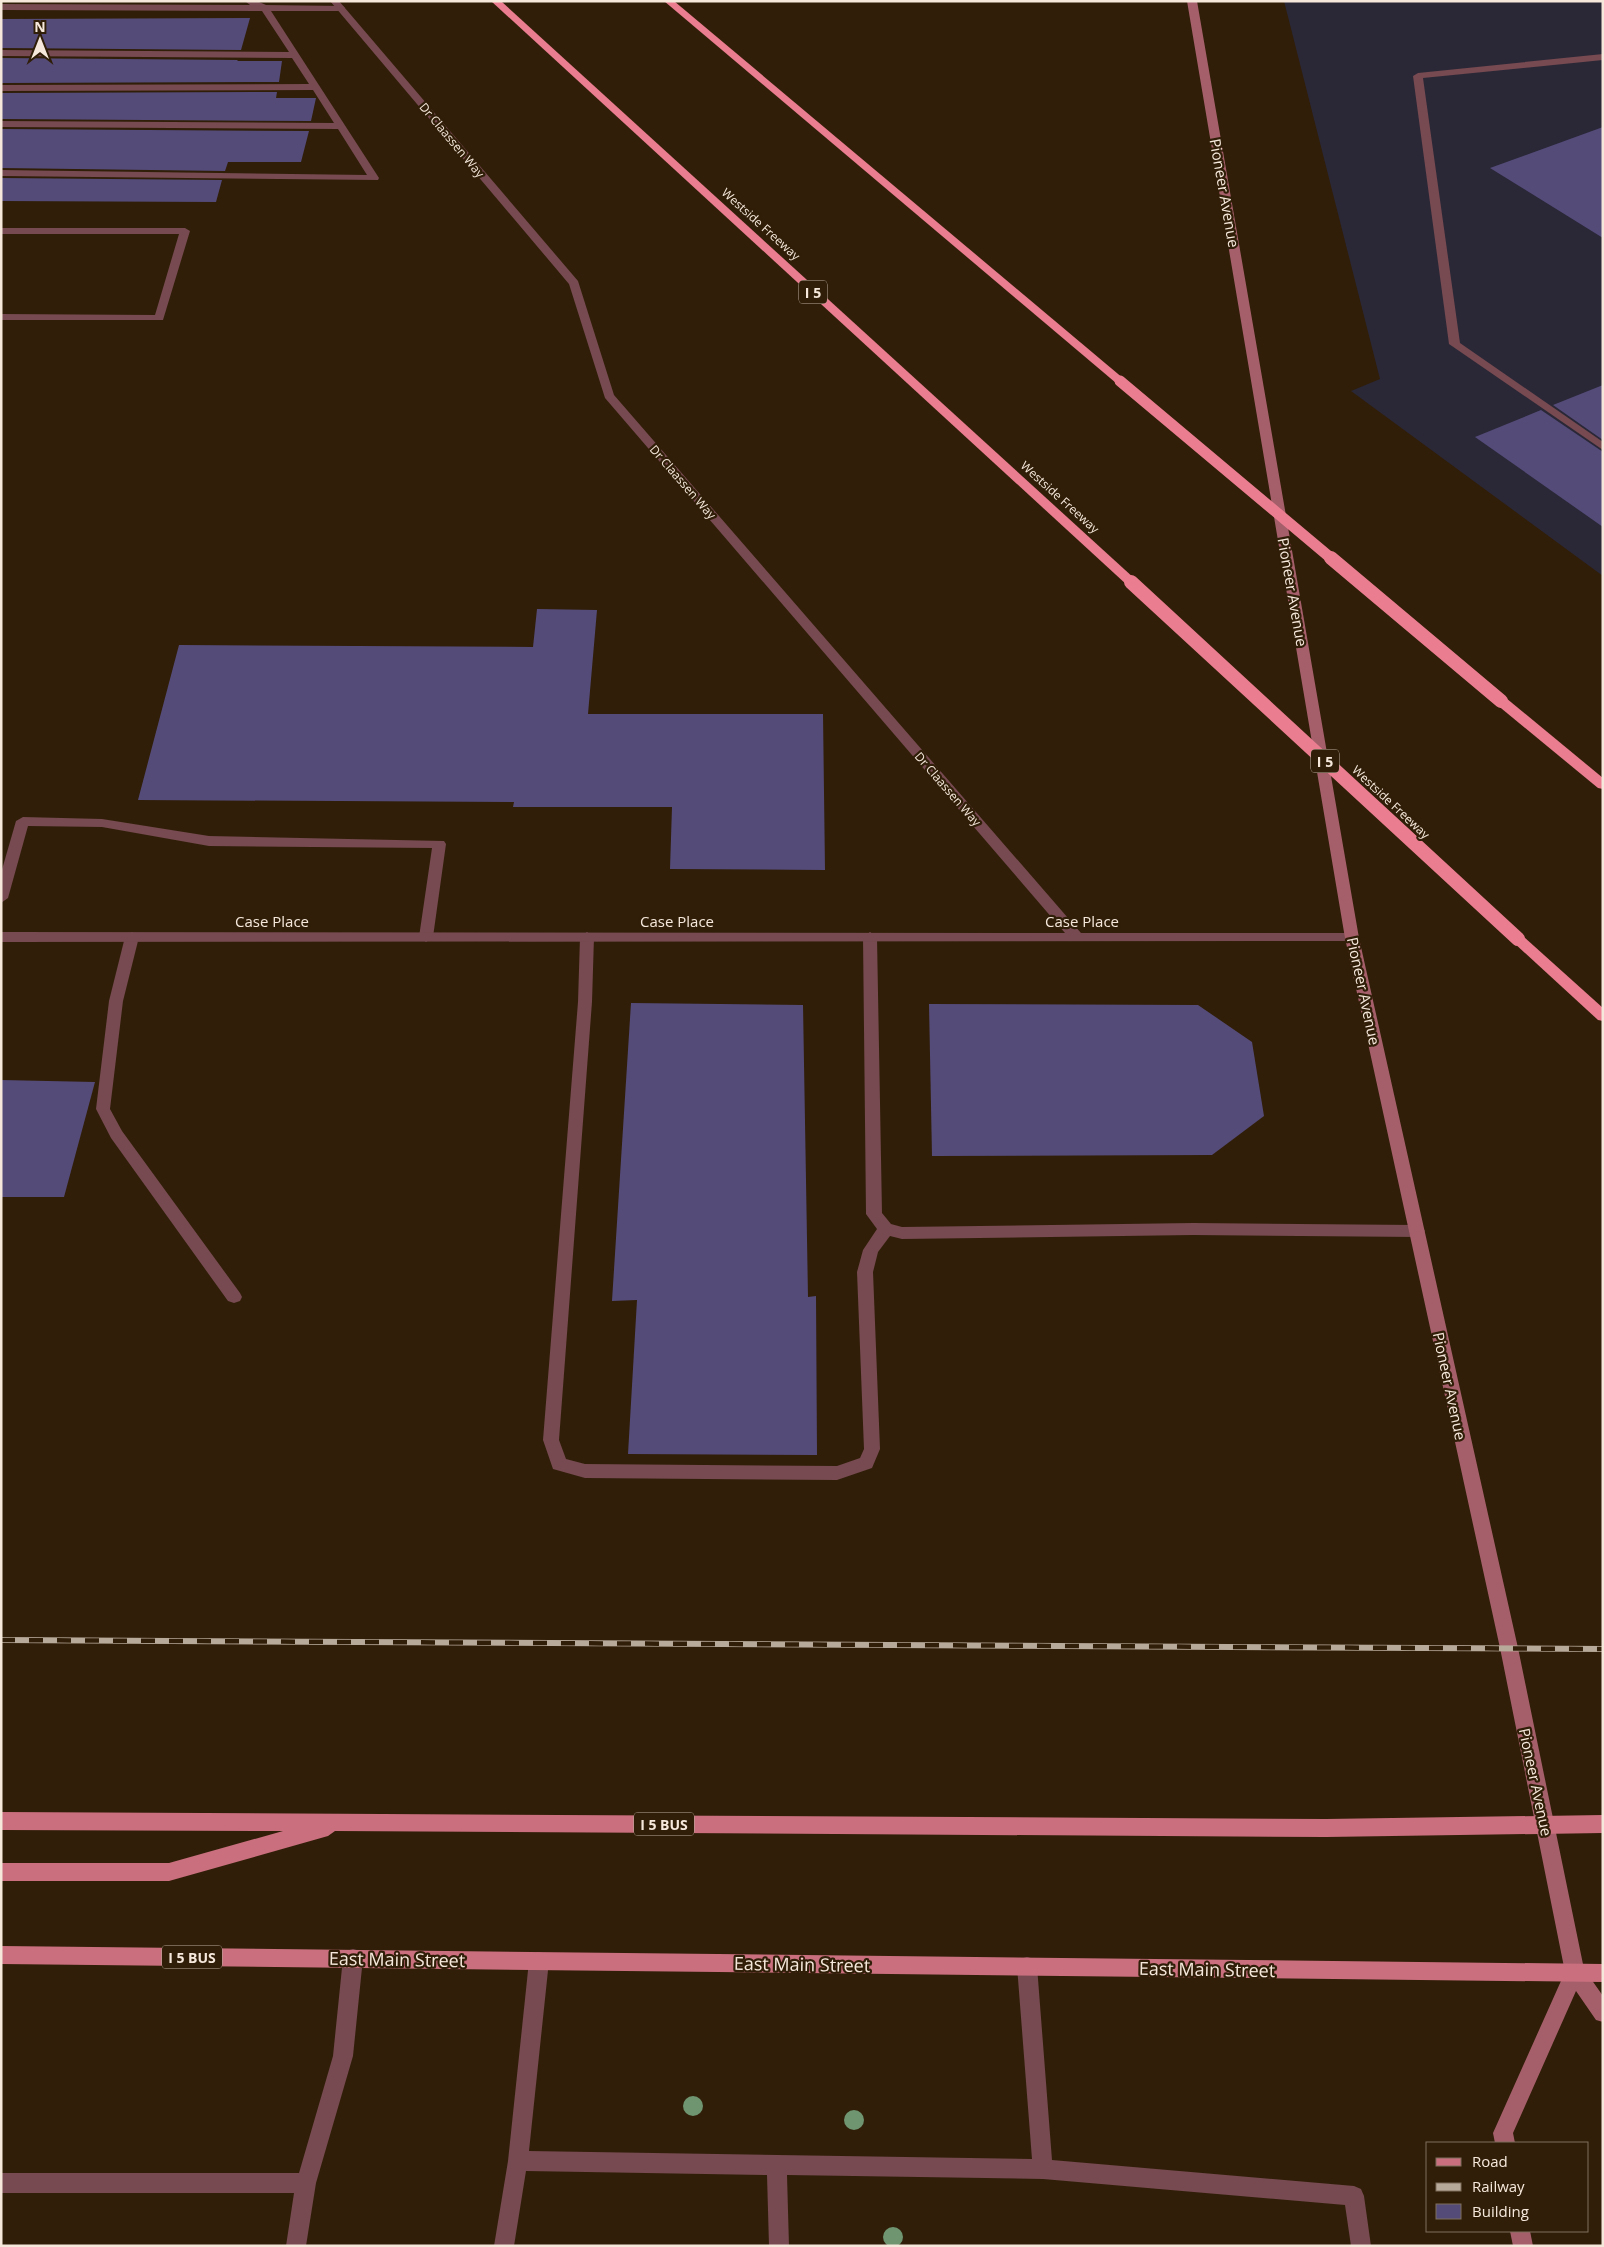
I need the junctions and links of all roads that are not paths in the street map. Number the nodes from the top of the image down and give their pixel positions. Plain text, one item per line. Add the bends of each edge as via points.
1 (249, 1) edge
2 (495, 1) edge
3 (668, 1) edge
4 (1192, 1) edge
5 (337, 5) edge
6 (1, 7) edge
7 (265, 8) junction
8 (1, 52) edge
9 (295, 55) junction
10 (1603, 57) edge
11 (316, 87) junction
12 (1, 88) edge
13 (1, 124) edge
14 (342, 126) junction
15 (1, 173) edge
16 (1, 231) edge
17 (1, 317) edge
18 (1603, 447) edge
19 (1603, 784) edge
20 (1, 898) edge
21 (1, 937) edge
22 (132, 937) junction
23 (426, 937) junction
24 (587, 937) junction
25 (870, 937) junction
26 (1077, 938) junction
27 (1352, 938) junction
28 (1603, 1016) edge
29 (886, 1229) junction
30 (1417, 1232) junction
31 (234, 1297) dead end
32 (1, 1822) edge
33 (347, 1822) junction
34 (1603, 1824) edge
35 (1545, 1825) junction
36 (1, 1872) edge
37 (1, 1955) edge
38 (353, 1958) junction
39 (539, 1961) junction
40 (1026, 1966) junction
41 (1575, 1972) junction
42 (1603, 1973) edge
43 (1603, 2013) edge
44 (1505, 2142) edge
45 (518, 2161) junction
46 (777, 2165) junction
47 (1043, 2169) junction
48 (1, 2183) edge
49 (306, 2183) junction
50 (1520, 2232) edge
51 (296, 2246) edge
52 (504, 2246) edge
53 (779, 2246) edge
54 (1361, 2246) edge
55 (1523, 2246) edge

1 - 7 street
2 - 28 highway, Westside Freeway / I 5, bridge
3 - 19 highway, bridge
4 - 27 street, Pioneer Avenue
5 - 7 street
5 - 26 street, Dr Claassen Way via 574,283 609,396
6 - 7 street
7 - 9 street
8 - 9 street
9 - 11 street
10 - 18 street via 1418,76 1455,344
11 - 12 street
11 - 14 street
13 - 14 street
14 - 15 street via 374,178
16 - 17 street via 185,231 159,318
20 - 23 street via 23,821 102,822 210,841 439,844
21 - 22 street, Case Place
22 - 23 street, Case Place
22 - 31 street via 116,1001 103,1109 116,1134
23 - 24 street, Case Place
24 - 25 street, Case Place
24 - 29 street via 585,1002 551,1440 559,1464 585,1471 837,1473 866,1463 872,1449 865,1272 871,1250
25 - 26 street, Case Place
25 - 29 street via 874,1214
26 - 27 street, Case Place
27 - 30 street, Pioneer Avenue
29 - 30 street via 902,1233 1193,1229
30 - 35 street, Pioneer Avenue
32 - 33 main road, I 5 BUS
33 - 35 main road, I 5 BUS via 1326,1828
33 - 36 main road via 169,1872
34 - 35 main road
35 - 41 street, Pioneer Avenue
37 - 38 main road, East Main Street / I 5 BUS
38 - 39 main road, East Main Street / I 5 BUS
38 - 49 street via 343,2056
39 - 40 main road, East Main Street / I 5 BUS
39 - 45 street
40 - 41 main road, East Main Street / I 5 BUS
40 - 47 street
41 - 42 main road, East Main Street / I 5 BUS
41 - 43 street, Pioneer Avenue
41 - 44 street via 1504,2133
45 - 46 street
45 - 52 street
46 - 47 street
46 - 53 street
47 - 54 street via 1354,2196
48 - 49 street
49 - 51 street
50 - 55 street

